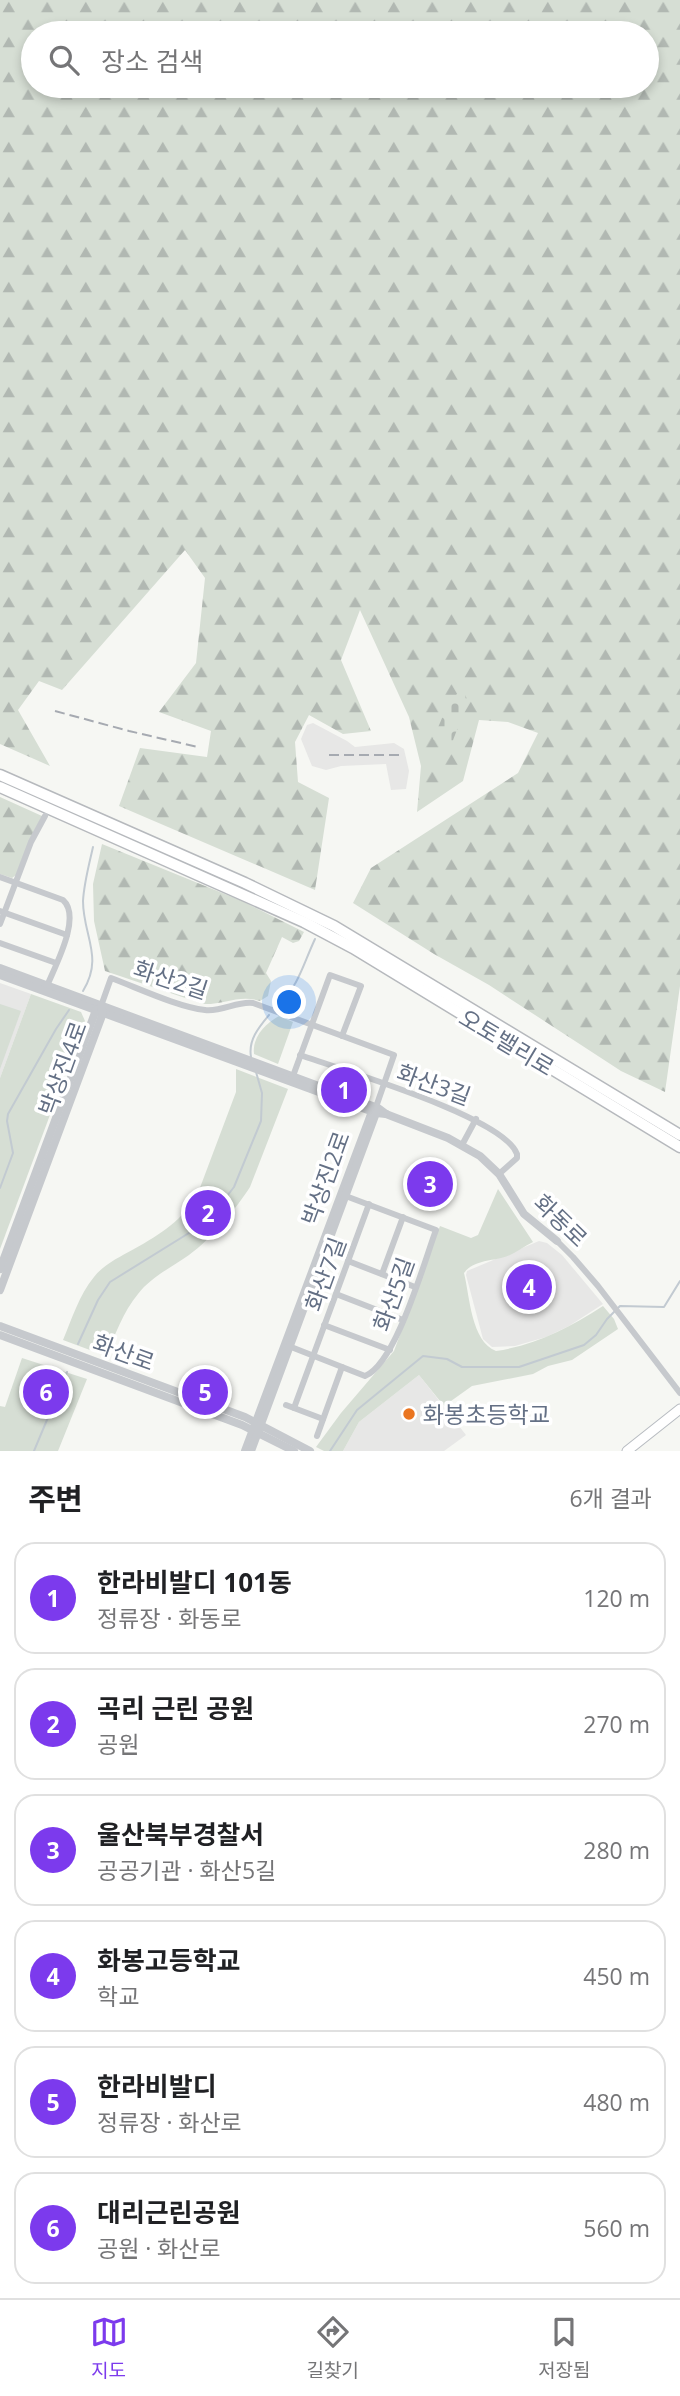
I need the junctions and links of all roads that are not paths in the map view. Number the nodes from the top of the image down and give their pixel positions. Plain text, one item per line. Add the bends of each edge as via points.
1 (0, 775) edge
2 (0, 787) edge
3 (45, 816) dead end
4 (85, 818) junction
5 (0, 877) edge
6 (16, 883) junction
7 (2, 911) edge
8 (0, 924) edge
9 (67, 935) junction
10 (0, 943) edge
11 (56, 963) junction
12 (0, 968) edge
13 (0, 975) edge
14 (47, 986) junction
15 (100, 1009) junction
16 (312, 1024) junction
17 (342, 1036) junction
18 (300, 1055) junction
19 (255, 1066) junction
20 (292, 1076) junction
21 (384, 1084) junction
22 (377, 1111) junction
23 (475, 1119) junction
24 (674, 1135) edge
25 (462, 1145) junction
26 (680, 1147) edge
27 (499, 1174) junction
28 (343, 1195) junction
29 (369, 1204) junction
30 (403, 1217) junction
31 (556, 1241) joint
32 (348, 1261) junction
33 (0, 1269) edge
34 (382, 1274) junction
35 (415, 1287) junction
36 (0, 1290) edge
37 (336, 1294) junction
38 (403, 1320) junction
39 (324, 1325) junction
40 (0, 1326) edge
41 (0, 1335) edge
42 (287, 1346) junction
43 (390, 1350) junction
44 (313, 1356) junction
45 (342, 1367) junction
46 (680, 1393) edge
47 (680, 1409) edge
48 (323, 1419) junction
49 (257, 1427) junction
50 (317, 1436) dead end
51 (245, 1451) edge
52 (251, 1451) edge
53 (293, 1451) edge
54 (310, 1451) edge
55 (627, 1451) edge

1 - 4 highway
2 - 4 highway
3 - 6 street
4 - 24 highway, 오토밸리로 via 304,916
5 - 6 street
6 - 7 street
6 - 9 street via 65,901 71,919
7 - 8 street
7 - 9 street
9 - 11 street
10 - 11 street
11 - 14 street
12 - 14 street, 화동로
13 - 15 street, 화동로
14 - 15 street, 화동로
15 - 16 street, 화산2길 via 111,978 202,1010 248,1003
15 - 19 street, 화동로
15 - 33 street, 박상진4로
15 - 36 street, 박상진4로
16 - 17 street, 화산2길
16 - 17 street via 330,975 360,986
16 - 18 street
17 - 21 street, 화산2길 via 394,1055
18 - 20 street
18 - 21 street, 화산3길
19 - 20 street, 화동로
19 - 22 street, 화동로
20 - 22 street, 화동로
21 - 22 street, 화산2길
21 - 23 street, 화산3길
22 - 25 street, 화동로
22 - 28 street, 박상진2로
23 - 25 street
23 - 27 street, 화산3길 via 516,1150 517,1158
24 - 26 highway, 오토밸리로
25 - 27 street, 화동로
27 - 31 street, 화동로 via 524,1214
28 - 29 street, 화산5길
28 - 42 street, 박상진2로
29 - 30 street, 화산5길
29 - 32 street, 화산7길
30 - 34 street
30 - 35 street, 화산5길 via 436,1230
31 - 46 street, 화동로 via 573,1256
32 - 34 street
32 - 37 street, 화산7길
34 - 35 street
35 - 38 street, 화산5길
37 - 38 street
37 - 39 street, 화산7길
38 - 43 street, 화산5길
39 - 43 street
39 - 44 street, 화산7길
40 - 49 street, 화산로
41 - 49 street, 화산로
42 - 44 street, 화산5길
42 - 49 street, 박상진2로
43 - 45 street, 화산5길 via 368,1375
44 - 45 street, 화산5길
44 - 48 street, 화산7길 via 290,1407
45 - 48 street
47 - 55 main road
48 - 50 street
49 - 51 street, 박상진2로
49 - 52 street, 박상진2로
49 - 53 street, 화산로
49 - 54 street, 화산로

